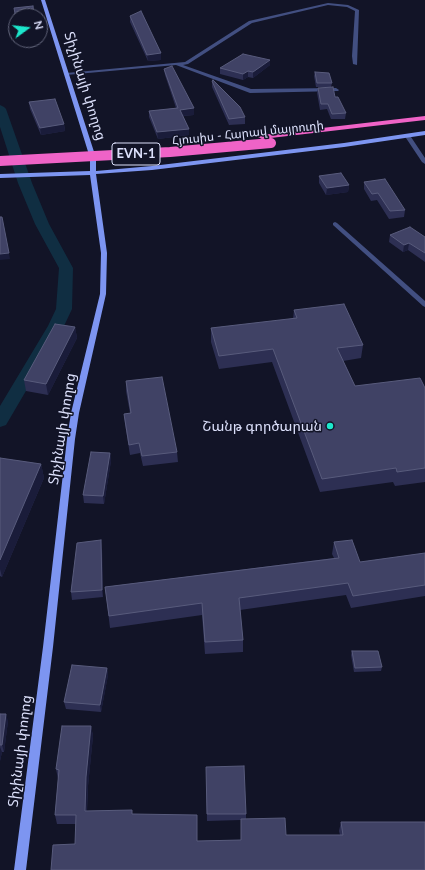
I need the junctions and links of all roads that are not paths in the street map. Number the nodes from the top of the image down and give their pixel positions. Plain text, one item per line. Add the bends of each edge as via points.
1 (44, 0) edge
2 (321, 0) edge
3 (328, 4) junction
4 (176, 64) junction
5 (355, 64) dead end
6 (66, 74) junction
7 (336, 90) dead end
8 (425, 118) edge
9 (425, 124) edge
10 (425, 133) edge
11 (407, 135) junction
12 (0, 154) edge
13 (0, 161) edge
14 (425, 162) edge
15 (93, 173) junction
16 (0, 176) edge
17 (335, 224) dead end
18 (425, 305) edge
19 (20, 870) edge

1 - 6 street, Տիչինայի փողոց
2 - 3 street
3 - 4 street via 251,22 186,63
3 - 5 street via 348,6 357,10
4 - 6 street
4 - 7 street via 250,91
6 - 15 street, Տիչինայի փողոց via 93,158
8 - 12 highway, Հյուսիս - Հարավ մայրուղի / EVN-1 via 161,146
9 - 13 highway, Հյուսիս - Հարավ մայրուղի / EVN-1, bridge via 271,143 170,152
10 - 11 street
11 - 14 street
11 - 15 street via 344,145
15 - 16 street
15 - 19 street, Տիչինայի փողոց via 104,253 103,294 71,439
17 - 18 street

